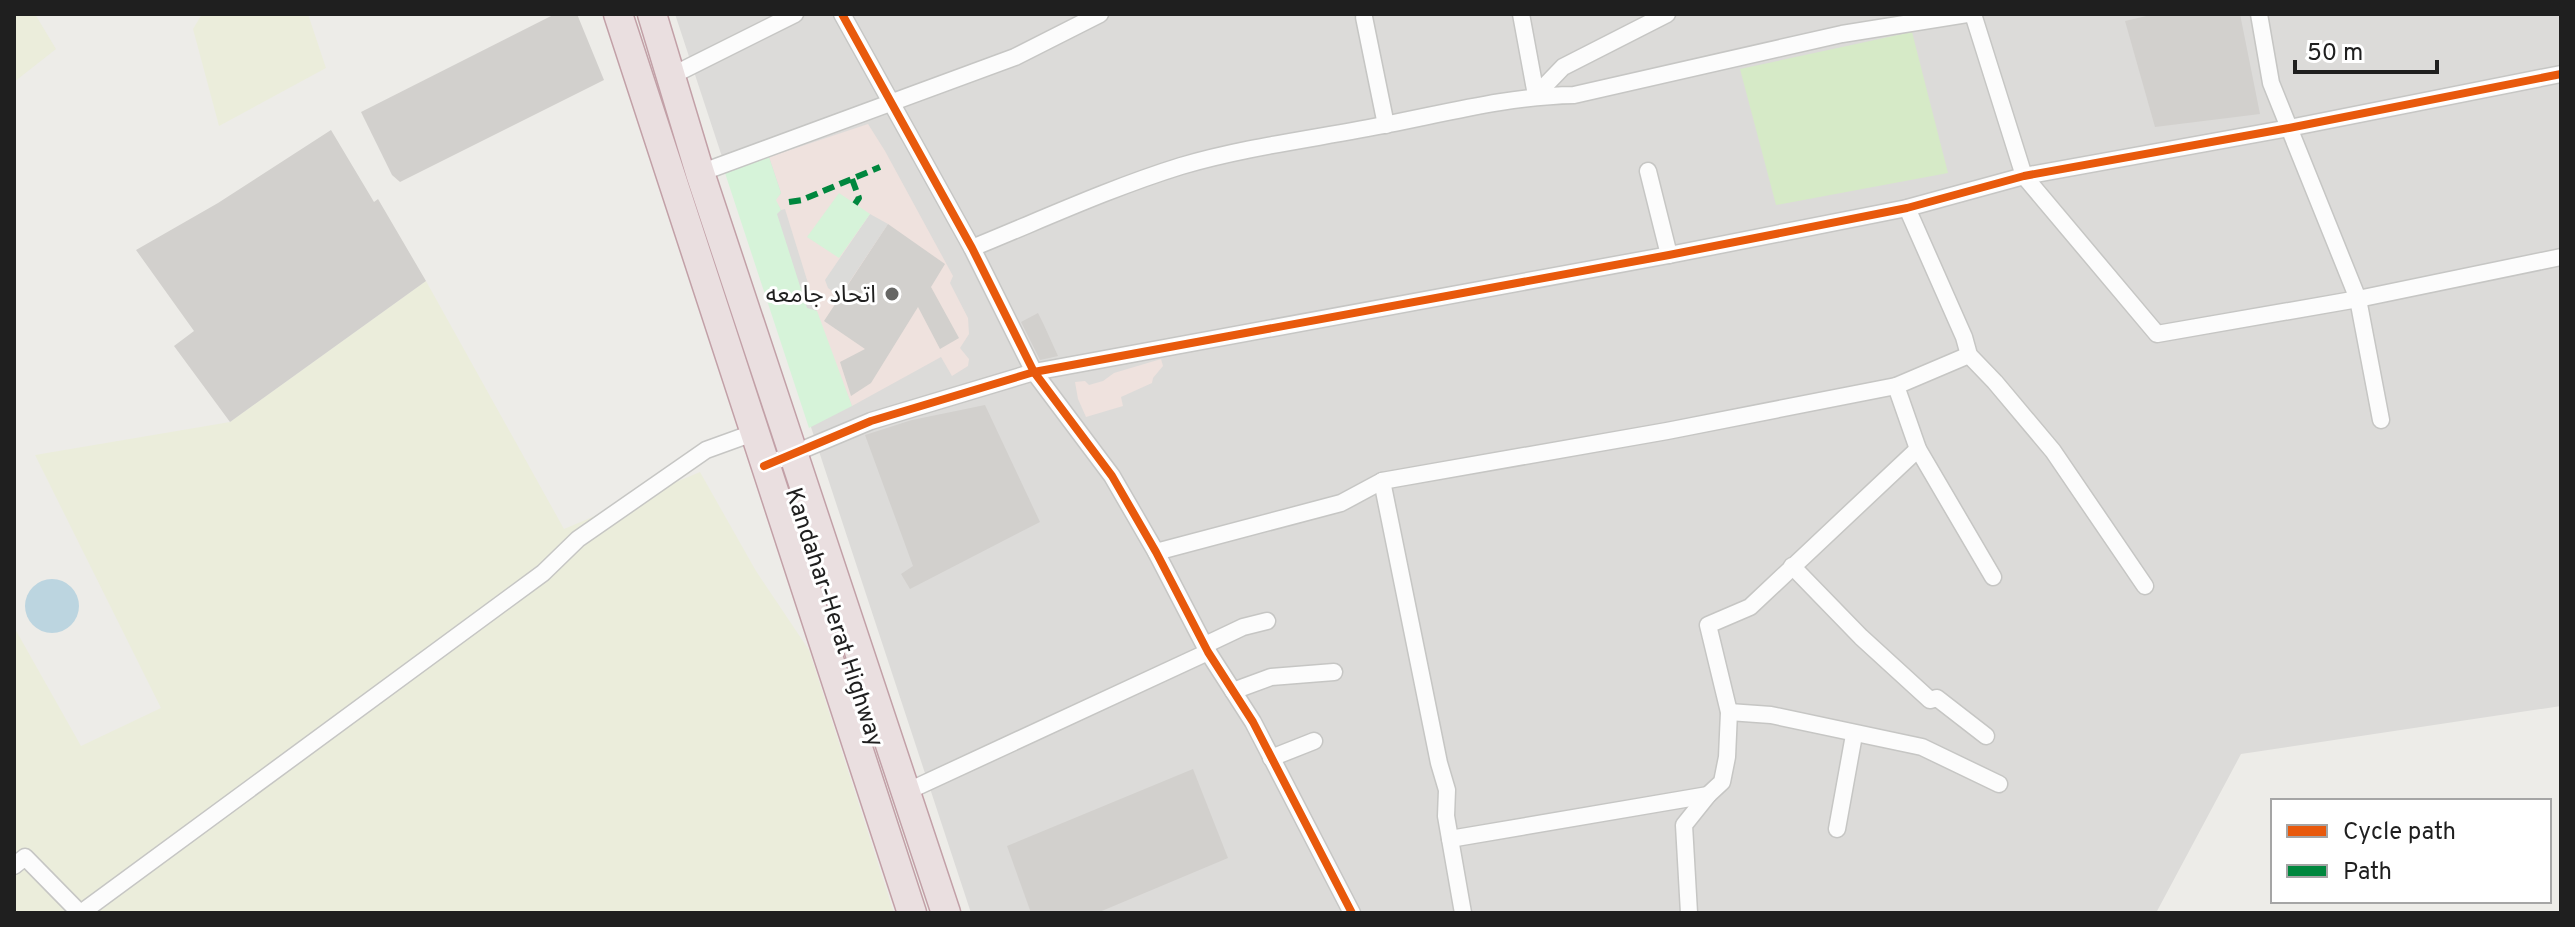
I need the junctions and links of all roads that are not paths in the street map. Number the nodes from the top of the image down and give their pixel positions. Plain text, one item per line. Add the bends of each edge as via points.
1 (618, 14) edge
2 (652, 14) edge
3 (795, 14) edge
4 (842, 14) edge
5 (1100, 14) edge
6 (1521, 14) edge
7 (1667, 14) edge
8 (1967, 14) edge
9 (1973, 14) edge
10 (2259, 14) edge
11 (1364, 17) dead end
12 (2561, 74) edge
13 (671, 76) junction
14 (1536, 95) junction
15 (890, 103) junction
16 (1386, 125) junction
17 (2289, 128) junction
18 (1648, 171) dead end
19 (700, 173) junction
20 (2024, 176) junction
21 (1907, 208) junction
22 (972, 248) junction
23 (1669, 255) junction
24 (2561, 257) edge
25 (2358, 299) junction
26 (1969, 355) junction
27 (1034, 372) junction
28 (1896, 386) junction
29 (2381, 420) dead end
30 (753, 433) junction
31 (1918, 449) junction
32 (793, 455) junction
33 (764, 466) junction
34 (1382, 481) junction
35 (1156, 552) junction
36 (1792, 566) junction
37 (1993, 577) dead end
38 (2145, 586) dead end
39 (1267, 621) dead end
40 (1206, 649) junction
41 (1334, 672) dead end
42 (1233, 691) junction
43 (1729, 712) junction
44 (1854, 735) junction
45 (1986, 736) dead end
46 (1314, 741) dead end
47 (1271, 758) junction
48 (1999, 784) dead end
49 (906, 792) junction
50 (1708, 795) junction
51 (1837, 829) dead end
52 (1450, 839) junction
53 (14, 866) edge
54 (81, 913) edge
55 (912, 913) edge
56 (946, 913) edge
57 (1352, 913) edge
58 (1463, 913) edge
59 (1689, 913) edge

1 - 30 highway, Kandahar-Herat Highway
2 - 13 highway, Kandahar-Herat Highway
3 - 13 street
4 - 15 street
5 - 15 street via 1015,57
6 - 14 street
7 - 14 street via 1563,67
8 - 14 street via 1842,34 1574,95
9 - 20 street
10 - 17 street via 2271,83
11 - 16 street
12 - 17 street
13 - 19 highway, Kandahar-Herat Highway
14 - 16 street
15 - 19 street
15 - 22 street
16 - 22 street via 1264,145 1180,167
17 - 20 street
17 - 25 street
18 - 23 street
19 - 32 highway, Kandahar-Herat Highway
20 - 21 street
20 - 25 street via 2157,334
21 - 23 street
21 - 26 street
22 - 27 street
23 - 27 street
24 - 25 street
25 - 29 street
26 - 28 street
26 - 38 street via 2053,451
27 - 32 street via 871,421
27 - 35 street via 1112,476
28 - 31 street
28 - 34 street
30 - 33 highway, Kandahar-Herat Highway
30 - 54 street via 706,450 578,539 543,573
31 - 36 street
31 - 37 street
32 - 33 street
32 - 49 highway, Kandahar-Herat Highway
33 - 55 highway, Kandahar-Herat Highway
34 - 35 street via 1341,503
34 - 52 street via 1447,790
35 - 40 street
36 - 43 street via 1750,607 1708,625
36 - 45 street via 1930,700 1937,698
39 - 40 street via 1243,627
40 - 42 street
40 - 49 street
41 - 42 street via 1271,677
42 - 47 street
43 - 44 street via 1771,715
43 - 50 street via 1722,782
44 - 48 street via 1922,747
44 - 51 street
46 - 47 street
47 - 57 street
49 - 56 highway, Kandahar-Herat Highway
50 - 52 street
50 - 59 street via 1684,825
52 - 58 street
53 - 54 street via 25,857

